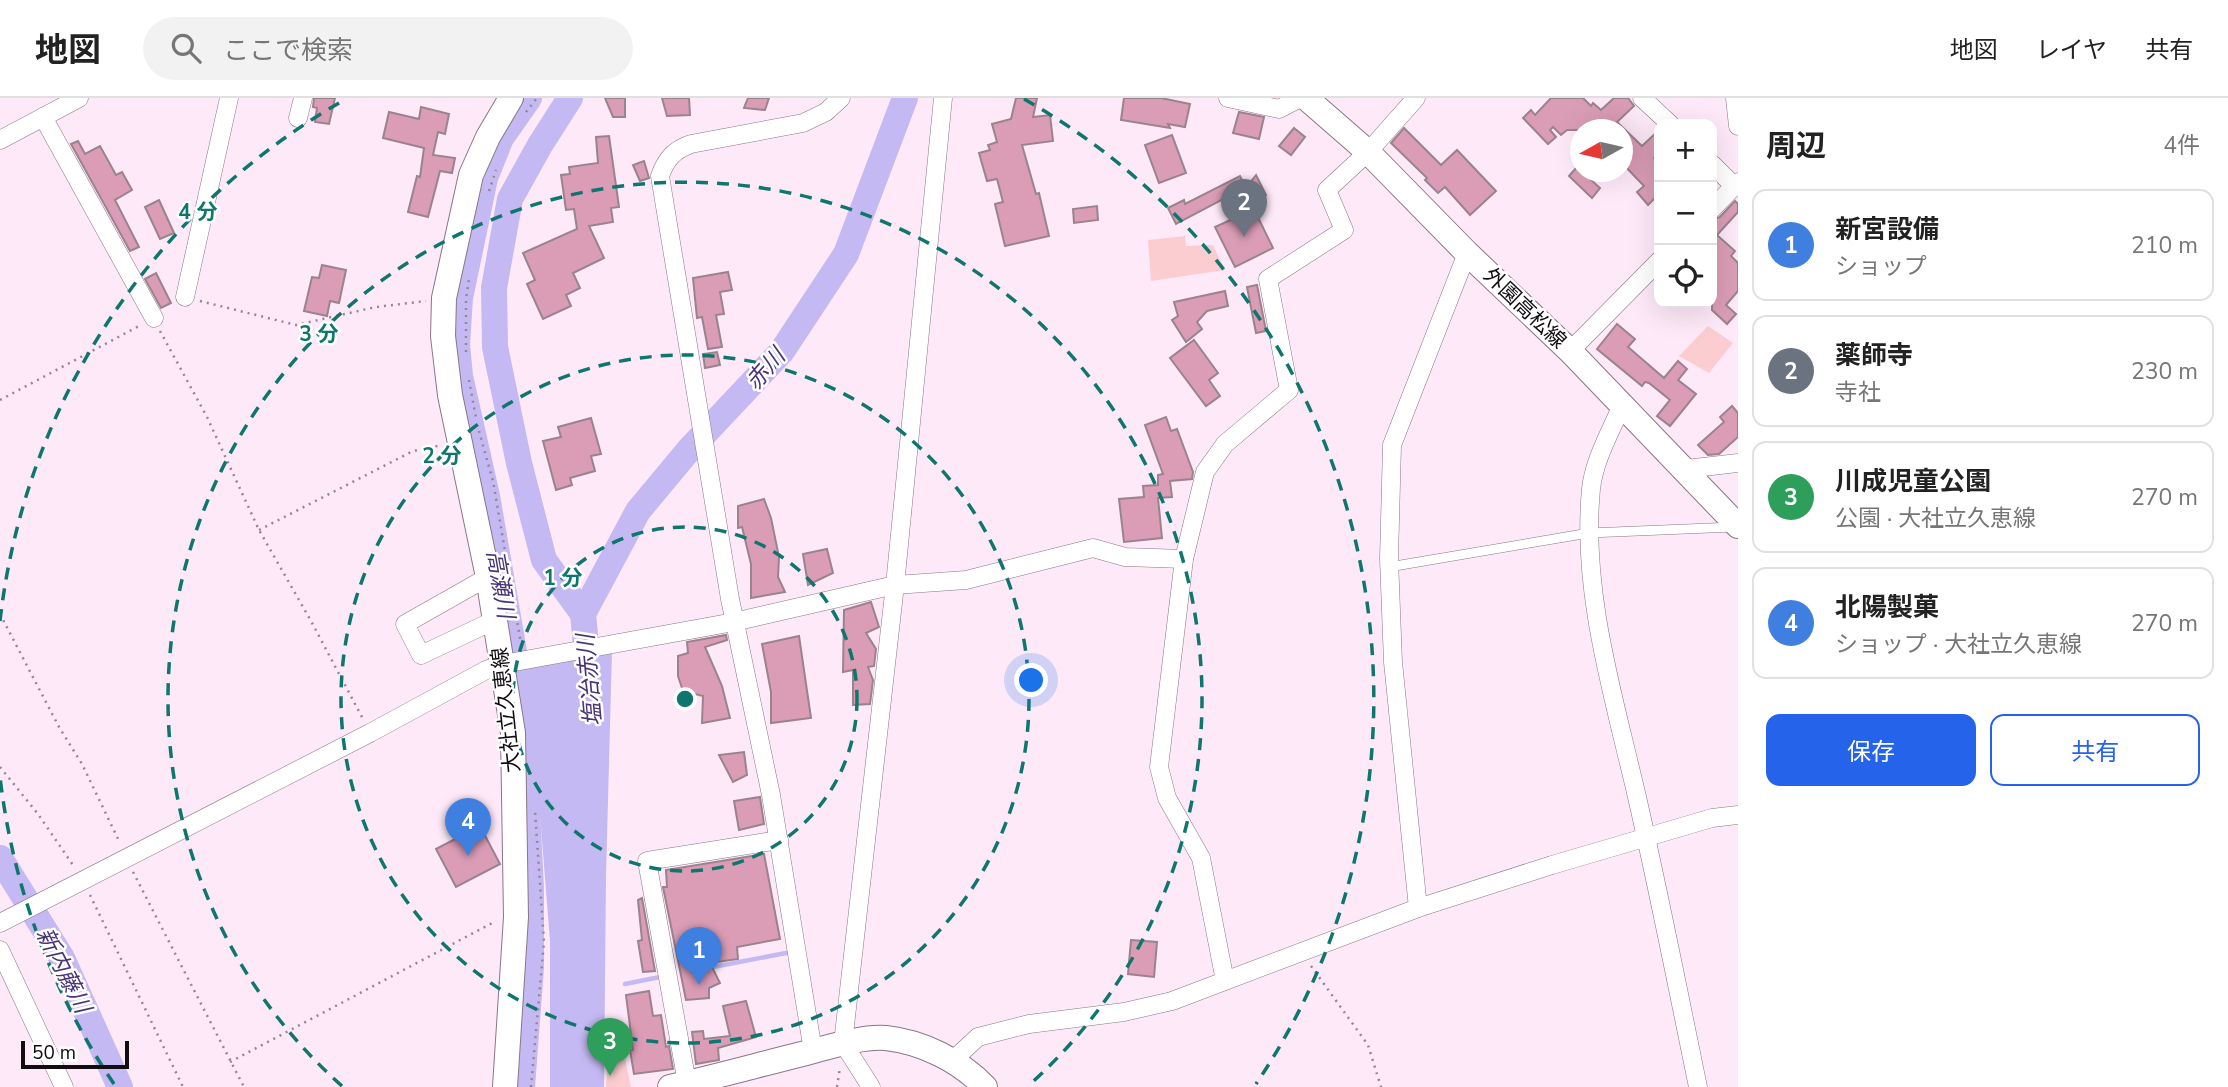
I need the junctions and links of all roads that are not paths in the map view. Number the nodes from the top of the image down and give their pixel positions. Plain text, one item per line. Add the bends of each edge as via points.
1 (79, 98) edge
2 (229, 98) edge
3 (303, 98) edge
4 (511, 98) edge
5 (841, 98) edge
6 (943, 98) edge
7 (1228, 98) edge
8 (1300, 98) edge
9 (1306, 98) edge
10 (1642, 98) edge
11 (1735, 98) edge
12 (1411, 100) edge
13 (43, 117) junction
14 (298, 118) dead end
15 (1665, 119) edge
16 (1738, 126) edge
17 (0, 140) edge
18 (1368, 152) junction
19 (1717, 168) edge
20 (1737, 184) edge
21 (1717, 204) edge
22 (1467, 253) junction
23 (1654, 266) edge
24 (185, 297) road end
25 (154, 318) road end
26 (1570, 351) junction
27 (1622, 405) junction
28 (1738, 463) edge
29 (1686, 469) junction
30 (1738, 526) edge
31 (1589, 533) junction
32 (1184, 559) junction
33 (1389, 567) junction
34 (488, 577) junction
35 (895, 585) junction
36 (495, 620) junction
37 (734, 622) junction
38 (503, 664) junction
39 (1738, 815) edge
40 (1647, 839) junction
41 (779, 840) junction
42 (1418, 908) junction
43 (1, 923) edge
44 (0, 950) edge
45 (1225, 981) junction
46 (843, 1043) junction
47 (813, 1051) junction
48 (953, 1060) junction
49 (679, 1085) edge
50 (64, 1087) edge
51 (505, 1087) edge
52 (871, 1087) edge
53 (985, 1087) edge
54 (1698, 1087) edge

1 - 13 street
2 - 24 street
3 - 14 street
4 - 34 main road, 大社立久恵線 via 471,176 444,298 447,371
5 - 37 street via 803,123 677,149 660,177
6 - 35 street
7 - 8 street via 1279,109
9 - 18 main road, 外園高松線
10 - 15 street
11 - 16 street
12 - 18 street
13 - 17 street
13 - 25 street
18 - 22 main road, 外園高松線
18 - 32 street via 1327,190 1344,230 1268,279 1289,390 1225,444 1205,472
19 - 20 street
20 - 21 street
22 - 26 main road, 外園高松線
22 - 33 street via 1392,445
23 - 26 street
26 - 27 main road, 外園高松線
27 - 29 main road, 外園高松線
27 - 31 street via 1592,485
28 - 29 street
29 - 30 main road, 外園高松線
30 - 31 lane
31 - 33 lane
31 - 40 street via 1605,655
32 - 35 street via 1125,557 1093,548 966,580
32 - 45 street via 1159,767 1167,798 1201,858
33 - 42 street via 1395,690
34 - 36 main road, 大社立久恵線
34 - 36 street via 405,624 421,655
35 - 37 street
35 - 46 street
36 - 38 main road, 大社立久恵線
37 - 38 street
37 - 41 street
38 - 43 street
38 - 51 main road, 大社立久恵線 via 513,733 516,917
39 - 40 street via 1712,818
40 - 42 street
40 - 54 street
41 - 47 street
41 - 49 street via 647,861
42 - 45 street
44 - 50 street
45 - 48 street via 1124,1012 1040,1022 978,1037
46 - 47 main road
46 - 48 main road via 884,1038
46 - 52 street
47 - 49 main road
48 - 53 main road

